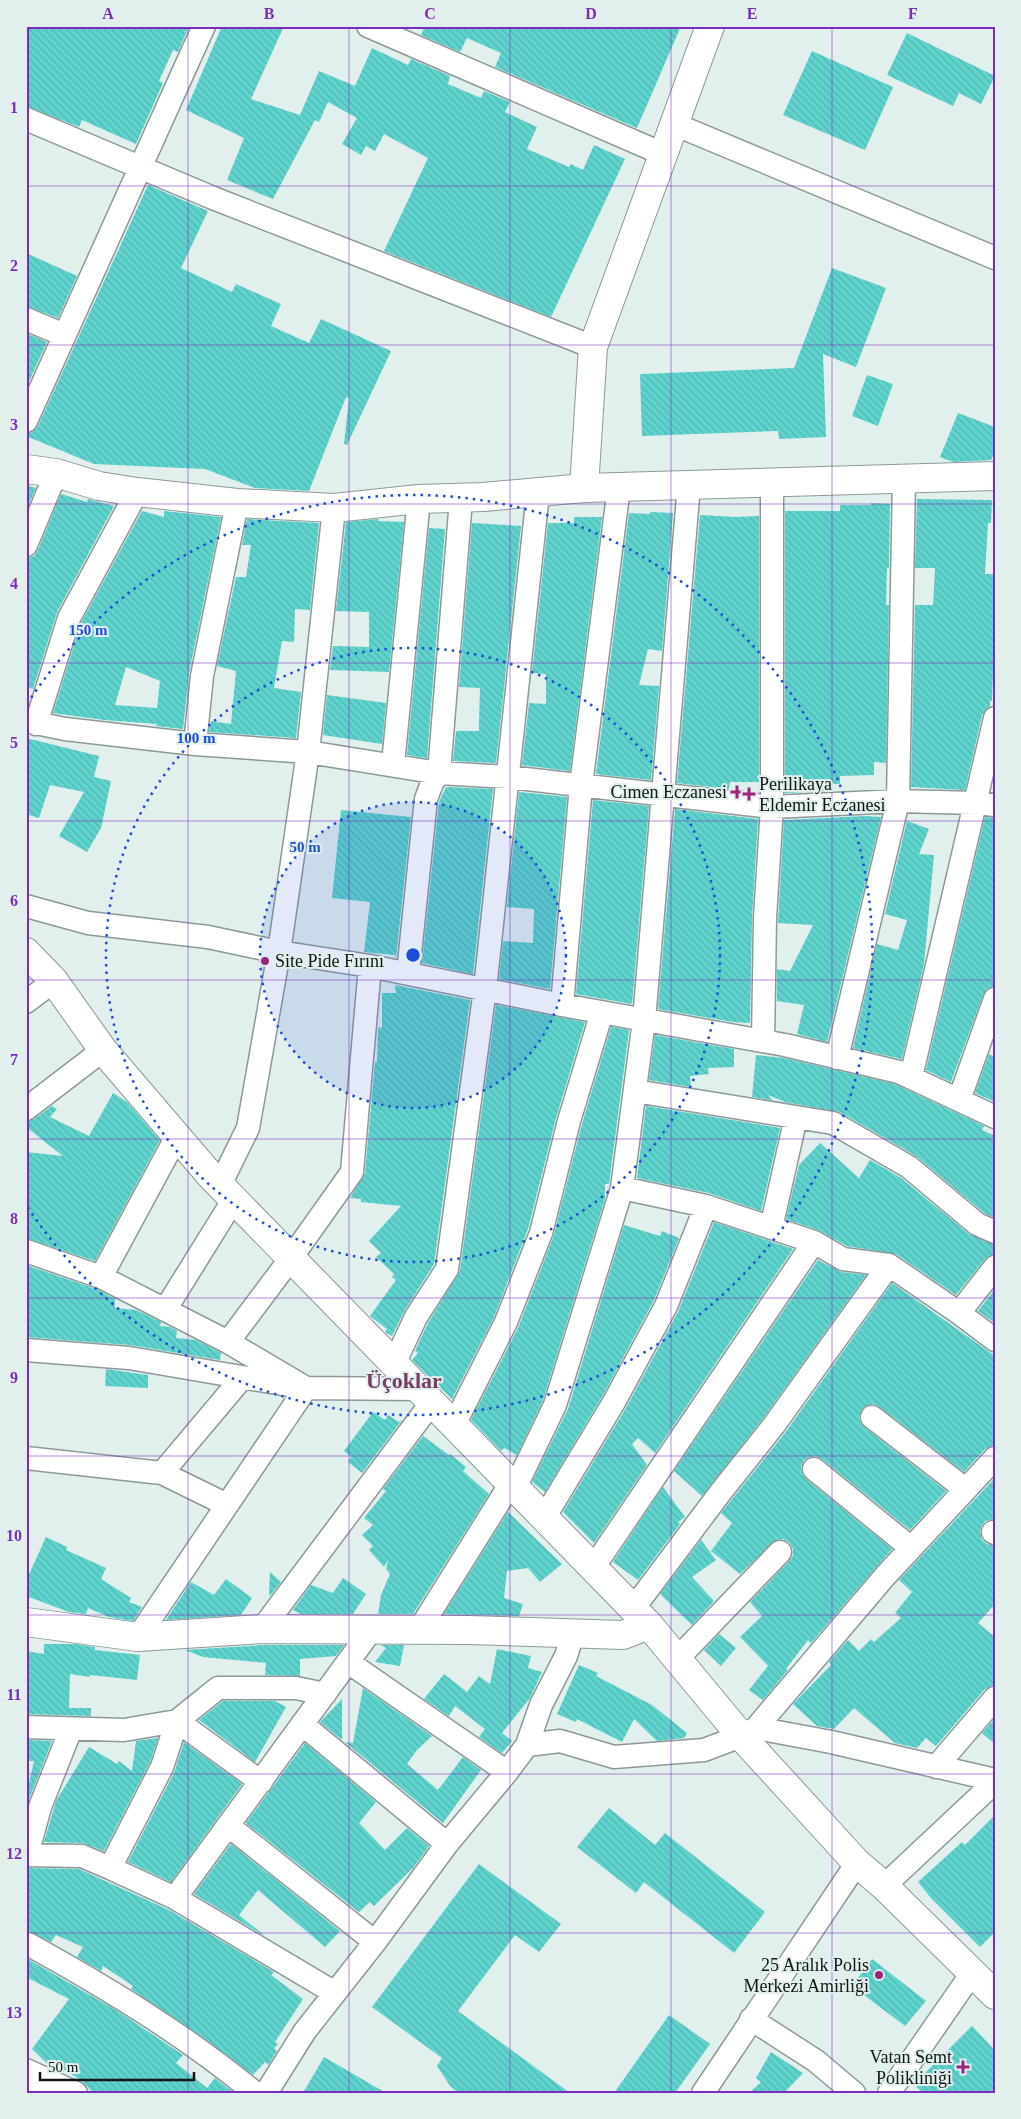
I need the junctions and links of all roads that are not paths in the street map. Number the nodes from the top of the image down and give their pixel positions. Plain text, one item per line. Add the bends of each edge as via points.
1 (204, 26) edge
2 (368, 26) edge
3 (710, 26) edge
4 (26, 119) edge
5 (674, 124) junction
6 (663, 154) junction
7 (141, 167) junction
8 (995, 258) edge
9 (26, 319) edge
10 (64, 335) junction
11 (592, 347) junction
12 (26, 421) edge
13 (26, 469) edge
14 (56, 473) junction
15 (995, 476) edge
16 (904, 479) junction
17 (772, 483) junction
18 (689, 485) junction
19 (619, 487) junction
20 (584, 488) junction
21 (137, 492) junction
22 (538, 493) junction
23 (418, 499) junction
24 (461, 499) junction
25 (237, 503) junction
26 (334, 508) junction
27 (26, 545) edge
28 (995, 718) edge
29 (31, 722) edge
30 (195, 744) junction
31 (308, 752) junction
32 (393, 764) junction
33 (439, 772) junction
34 (508, 777) junction
35 (581, 786) junction
36 (663, 795) junction
37 (898, 801) junction
38 (985, 804) edge
39 (772, 807) junction
40 (26, 906) edge
41 (26, 952) edge
42 (279, 952) junction
43 (370, 966) junction
44 (408, 973) junction
45 (54, 982) junction
46 (485, 989) junction
47 (995, 999) edge
48 (26, 1002) edge
49 (562, 1005) junction
50 (602, 1012) junction
51 (644, 1020) junction
52 (763, 1041) junction
53 (103, 1050) junction
54 (837, 1058) junction
55 (910, 1077) junction
56 (635, 1091) junction
57 (959, 1100) junction
58 (26, 1110) edge
59 (796, 1116) junction
60 (995, 1117) edge
61 (177, 1136) junction
62 (622, 1188) junction
63 (227, 1192) junction
64 (706, 1206) junction
65 (771, 1228) junction
66 (995, 1232) edge
67 (814, 1242) junction
68 (26, 1251) edge
69 (291, 1258) junction
70 (889, 1265) junction
71 (995, 1267) edge
72 (101, 1277) junction
73 (165, 1310) junction
74 (959, 1312) junction
75 (994, 1339) edge
76 (228, 1342) junction
77 (26, 1350) edge
78 (394, 1364) junction
79 (242, 1378) junction
80 (306, 1388) junction
81 (425, 1396) junction
82 (872, 1417) dead end
83 (454, 1425) junction
84 (26, 1458) edge
85 (995, 1458) edge
86 (814, 1469) dead end
87 (162, 1474) junction
88 (513, 1486) junction
89 (964, 1490) junction
90 (227, 1505) junction
91 (544, 1518) junction
92 (911, 1548) junction
93 (780, 1552) dead end
94 (593, 1568) junction
95 (641, 1617) junction
96 (26, 1622) edge
97 (262, 1629) junction
98 (372, 1629) junction
99 (419, 1630) junction
100 (573, 1634) junction
101 (138, 1637) junction
102 (676, 1659) junction
103 (348, 1662) junction
104 (325, 1694) junction
105 (995, 1698) edge
106 (177, 1721) junction
107 (302, 1724) junction
108 (26, 1727) edge
109 (71, 1729) junction
110 (748, 1732) junction
111 (526, 1745) junction
112 (936, 1767) junction
113 (507, 1772) junction
114 (995, 1781) edge
115 (261, 1782) junction
116 (229, 1826) junction
117 (447, 1844) junction
118 (26, 1855) edge
119 (857, 1864) junction
120 (110, 1868) junction
121 (884, 1886) junction
122 (176, 1898) junction
123 (375, 1942) junction
124 (26, 1943) edge
125 (972, 1973) junction
126 (335, 1993) junction
127 (995, 1995) edge
128 (751, 2019) junction
129 (26, 2070) edge
130 (51, 2080) junction
131 (26, 2093) edge
132 (76, 2093) edge
133 (256, 2093) edge
134 (266, 2093) edge
135 (703, 2093) edge
136 (854, 2093) edge
137 (889, 2093) edge

1 - 7 street
2 - 6 street
3 - 5 street
4 - 7 street
5 - 6 street
5 - 8 street
6 - 11 street
7 - 10 street
7 - 11 street
9 - 10 street
10 - 12 street
11 - 20 street
13 - 14 street
14 - 21 street via 99,486
14 - 27 street
15 - 16 street
16 - 17 street
16 - 37 street
17 - 18 street
17 - 39 street
18 - 19 street
18 - 36 street
19 - 20 street
19 - 35 street
20 - 22 street
21 - 25 street
21 - 29 street via 69,618
22 - 24 street
22 - 34 street
23 - 24 street
23 - 26 street
23 - 32 street
24 - 33 street
25 - 26 street
25 - 30 street via 202,676
26 - 31 street
28 - 38 street
29 - 30 street
30 - 31 street
31 - 32 street
31 - 42 street
32 - 33 street
33 - 34 street
33 - 44 street via 426,799
34 - 35 street
34 - 46 street
35 - 36 street
35 - 49 street
36 - 39 street
36 - 51 street
37 - 38 street
37 - 39 street
37 - 54 street
38 - 55 street
39 - 52 street via 765,918
40 - 42 street via 88,923 208,937
41 - 45 street
42 - 43 street
42 - 63 street via 248,1128
43 - 44 street
43 - 69 street via 352,1172
44 - 46 street
45 - 48 street
45 - 53 street
46 - 49 street
46 - 78 street via 447,1269 416,1317
47 - 57 street
49 - 50 street
50 - 51 street
50 - 83 street via 569,1121 541,1233 506,1322
51 - 52 street
51 - 56 street
52 - 54 street
53 - 58 street
53 - 61 street
54 - 55 street
55 - 57 street
56 - 59 street
56 - 62 street
57 - 60 street
59 - 65 street
59 - 66 street via 833,1123 858,1137 909,1167 977,1224
61 - 63 street
61 - 72 street
62 - 64 street
62 - 88 street via 555,1405
63 - 69 street
63 - 73 street
64 - 65 street
64 - 91 street via 666,1306 614,1402
65 - 67 street
67 - 70 street via 844,1259
67 - 94 street
68 - 72 street
69 - 76 street
69 - 78 street
70 - 74 street
70 - 95 street via 774,1425 720,1493
71 - 74 street
72 - 73 street
73 - 76 street
74 - 75 street
76 - 80 street
77 - 79 street via 129,1358
78 - 81 street
79 - 80 street
79 - 87 street
80 - 81 street
80 - 90 street
81 - 83 street
81 - 97 street
82 - 89 street
83 - 88 street
84 - 87 street
85 - 89 street
86 - 92 street
87 - 90 street
88 - 91 street
88 - 99 street
89 - 92 street
90 - 101 street
91 - 94 street
92 - 110 street
93 - 102 street
94 - 95 street
95 - 100 street via 623,1635
95 - 102 street
96 - 101 street
97 - 98 street
97 - 101 street
98 - 99 street
98 - 103 street
99 - 100 street
100 - 111 street
102 - 110 street
103 - 104 street
103 - 113 street
104 - 106 street via 296,1688 218,1688
104 - 107 street
105 - 112 street
106 - 109 street via 124,1730
106 - 115 street
106 - 120 street via 162,1767
107 - 115 street
107 - 117 street
108 - 109 street
109 - 118 street via 40,1807
110 - 111 street via 704,1750 614,1757 560,1741
110 - 112 street via 831,1742
110 - 119 street
111 - 113 street
112 - 114 street
113 - 117 street
114 - 121 street
115 - 116 street
116 - 122 street
116 - 123 street
117 - 123 street
118 - 120 street via 82,1856
119 - 121 street
119 - 128 street
120 - 122 street
121 - 125 street
122 - 126 street
123 - 126 street
124 - 133 street via 83,1974 216,2061
125 - 127 street
125 - 137 street
126 - 134 street via 305,2031
128 - 135 street
128 - 136 street via 816,2061
129 - 130 street
130 - 131 street
130 - 132 street

